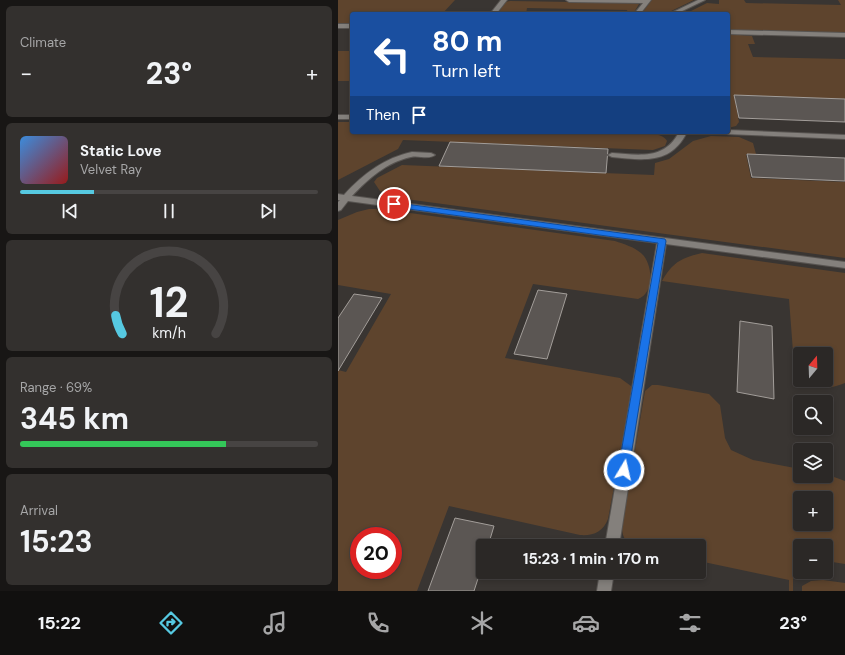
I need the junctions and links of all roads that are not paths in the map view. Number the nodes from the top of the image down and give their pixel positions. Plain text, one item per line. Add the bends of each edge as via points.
1 (504, 0) edge
2 (570, 0) edge
3 (702, 0) edge
4 (647, 1) edge
5 (495, 12) edge
6 (639, 12) edge
7 (676, 12) edge
8 (338, 26) edge
9 (350, 26) edge
10 (730, 32) edge
11 (845, 35) edge
12 (338, 117) edge
13 (350, 118) edge
14 (730, 132) edge
15 (682, 134) edge
16 (845, 137) edge
17 (431, 155) dead end
18 (612, 155) dead end
19 (342, 197) edge
20 (338, 208) edge
21 (662, 241) junction
22 (845, 265) edge
23 (613, 539) edge
24 (606, 579) edge
25 (604, 591) edge

1 - 5 lane
2 - 4 lane
3 - 7 lane
4 - 6 lane
8 - 9 lane
10 - 11 lane
12 - 13 lane
14 - 16 lane
15 - 18 lane via 675,147 659,155
17 - 19 lane via 409,155 391,161 368,175
19 - 20 lane
19 - 21 lane
21 - 22 lane
21 - 23 lane
24 - 25 lane

